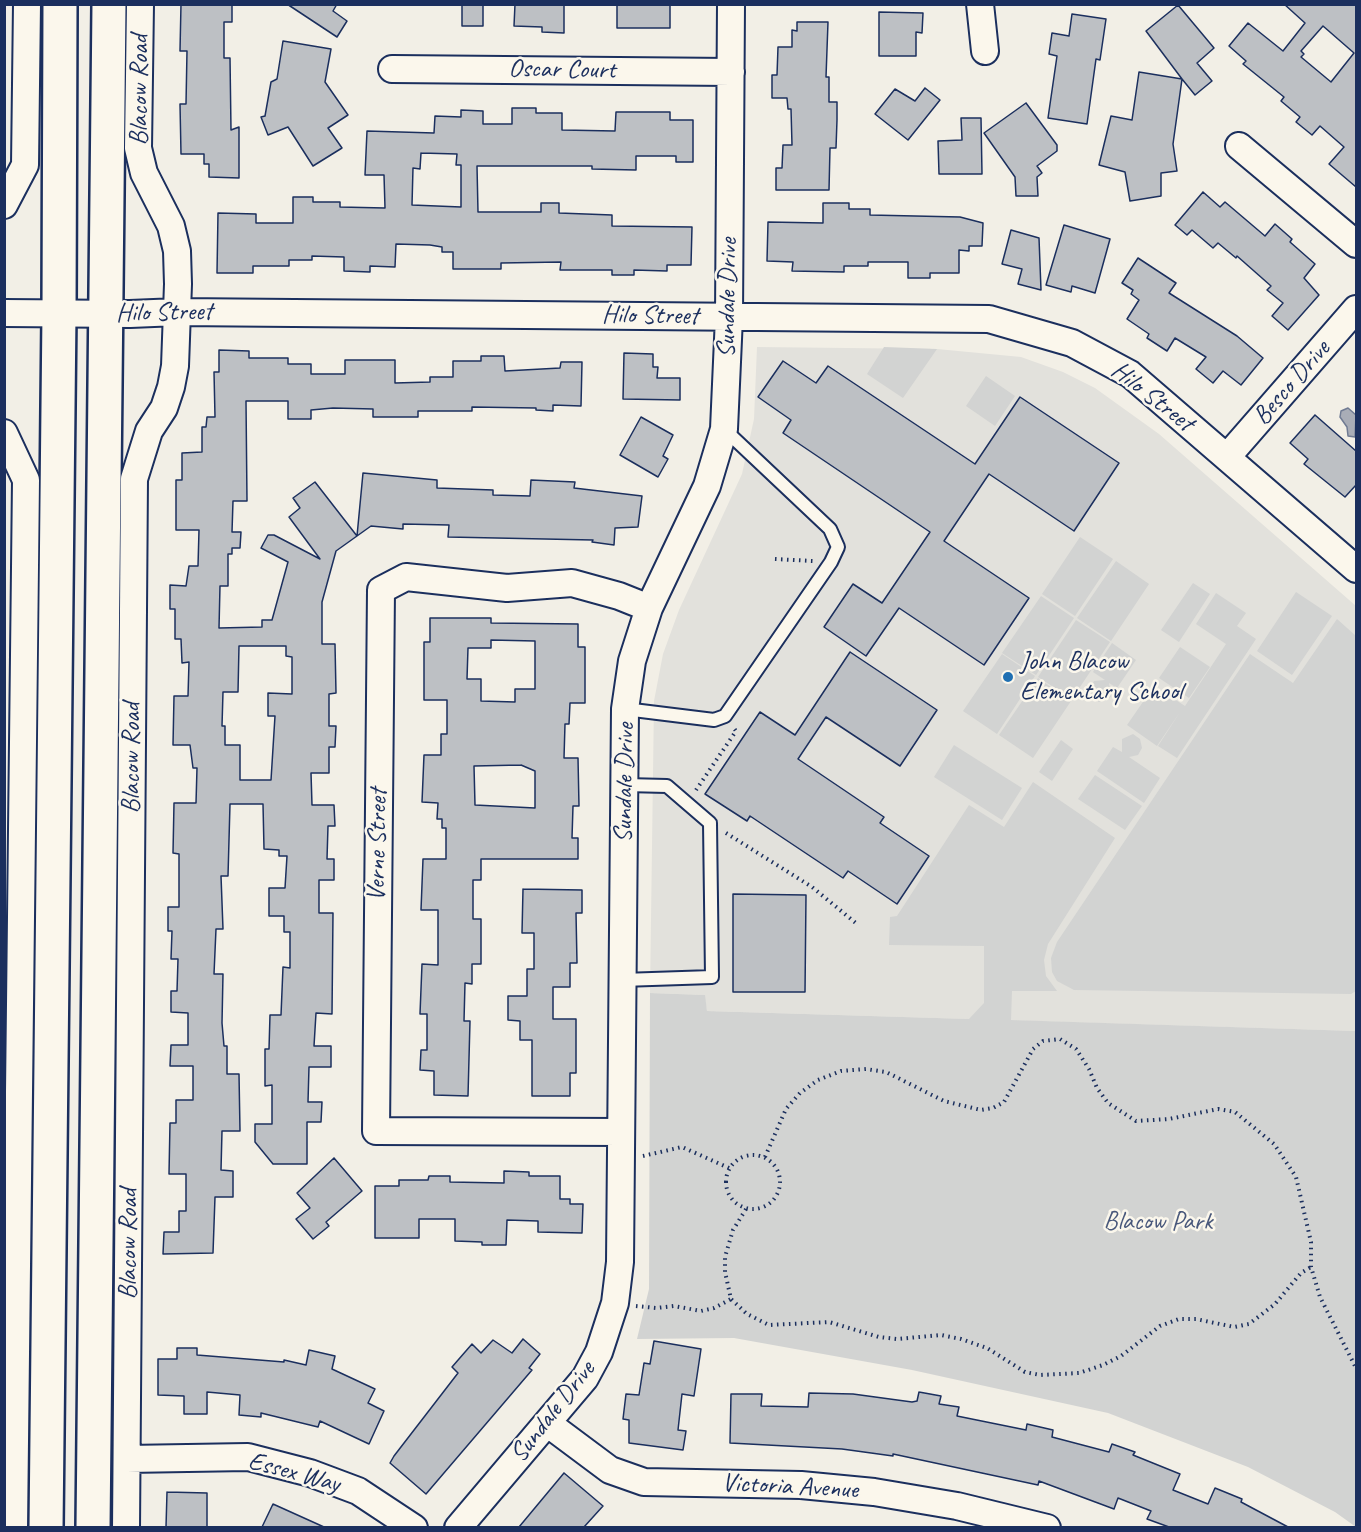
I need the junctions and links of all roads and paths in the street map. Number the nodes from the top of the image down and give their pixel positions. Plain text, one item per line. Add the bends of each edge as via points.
1 (27, 4) edge
2 (60, 4) edge
3 (109, 4) edge
4 (140, 4) edge
5 (731, 4) edge
6 (980, 4) edge
7 (984, 51) dead end
8 (392, 69) dead end
9 (731, 72) junction
10 (1239, 146) dead end
11 (4, 205) edge
12 (1356, 244) edge
13 (1356, 309) edge
14 (178, 312) junction
15 (4, 313) edge
16 (59, 313) junction
17 (107, 314) junction
18 (729, 317) junction
19 (724, 429) junction
20 (4, 433) edge
21 (1227, 457) junction
22 (775, 559) dead end
23 (1356, 569) edge
24 (825, 570) junction
25 (649, 608) junction
26 (625, 709) junction
27 (725, 716) junction
28 (625, 785) junction
29 (687, 803) junction
30 (710, 823) junction
31 (857, 924) dead end
32 (622, 981) junction
33 (621, 1144) junction
34 (765, 1157) junction
35 (729, 1168) junction
36 (746, 1209) junction
37 (1311, 1267) junction
38 (731, 1299) junction
39 (615, 1303) junction
40 (1356, 1368) edge
41 (547, 1423) junction
42 (127, 1459) junction
43 (10, 1470) edge
44 (14, 1527) edge
45 (46, 1527) edge
46 (93, 1527) edge
47 (126, 1527) edge
48 (414, 1527) edge
49 (458, 1527) edge
50 (1047, 1527) edge

1 - 11 street via 25,165
2 - 16 main road
3 - 17 main road, Blacow Road
4 - 14 street, Blacow Road via 138,148 144,172 171,226 177,251
5 - 9 street, Sundale Drive
6 - 7 street
8 - 9 street, Oscar Court
9 - 18 street, Sundale Drive
10 - 12 street
13 - 21 street, Besco Drive
14 - 17 street, Hilo Street
14 - 18 street, Hilo Street
14 - 42 street, Blacow Road via 171,387 164,408 149,431 134,479
15 - 16 street, Hilo Street
16 - 17 street, Hilo Street
16 - 45 main road
17 - 46 main road, Blacow Road
18 - 19 street, Sundale Drive
18 - 21 street, Hilo Street via 989,319 1047,334 1130,374
19 - 24 lane via 830,529 838,547
19 - 25 street, Sundale Drive via 707,486
20 - 43 street via 26,480
21 - 23 street, Hilo Street
22 - 24 path via 812,560
24 - 27 lane
25 - 26 street, Sundale Drive via 632,661
25 - 33 street, Verne Street via 572,583 507,588 406,578 381,590 376,1131
26 - 27 lane via 714,720
26 - 28 street, Sundale Drive
27 - 29 path via 736,731
28 - 29 lane via 667,786
28 - 32 street, Sundale Drive
29 - 30 lane
30 - 31 path via 812,887
30 - 32 lane via 712,976
32 - 33 street, Sundale Drive
33 - 35 path via 647,1156 664,1149 696,1151
33 - 39 street, Sundale Drive via 620,1262
34 - 35 path via 741,1157
34 - 36 path via 778,1170 777,1196 764,1207
34 - 37 path via 786,1109 818,1080 841,1071 886,1072 944,1101 962,1107 993,1108 1004,1102 1033,1049 1043,1041 1060,1040 1076,1048 1108,1103 1136,1121 1218,1109 1235,1112 1252,1124 1274,1144 1296,1177 1311,1242
35 - 36 path via 727,1192 738,1206
36 - 38 path via 733,1230 725,1257
37 - 38 path via 1300,1273 1275,1304 1249,1324 1234,1327 1179,1319 1160,1326 1103,1365 1058,1376 1025,1372 987,1348 941,1335 897,1340 829,1322 769,1325 747,1314
37 - 40 path via 1320,1297
38 - 39 path via 701,1311
39 - 41 street, Sundale Drive via 599,1352 585,1378
41 - 49 street, Sundale Drive
41 - 50 street, Victoria Avenue via 610,1470 644,1482 801,1485 874,1492
42 - 47 street, Blacow Road
42 - 48 street, Essex Way via 248,1457 310,1473 358,1491
43 - 44 street

